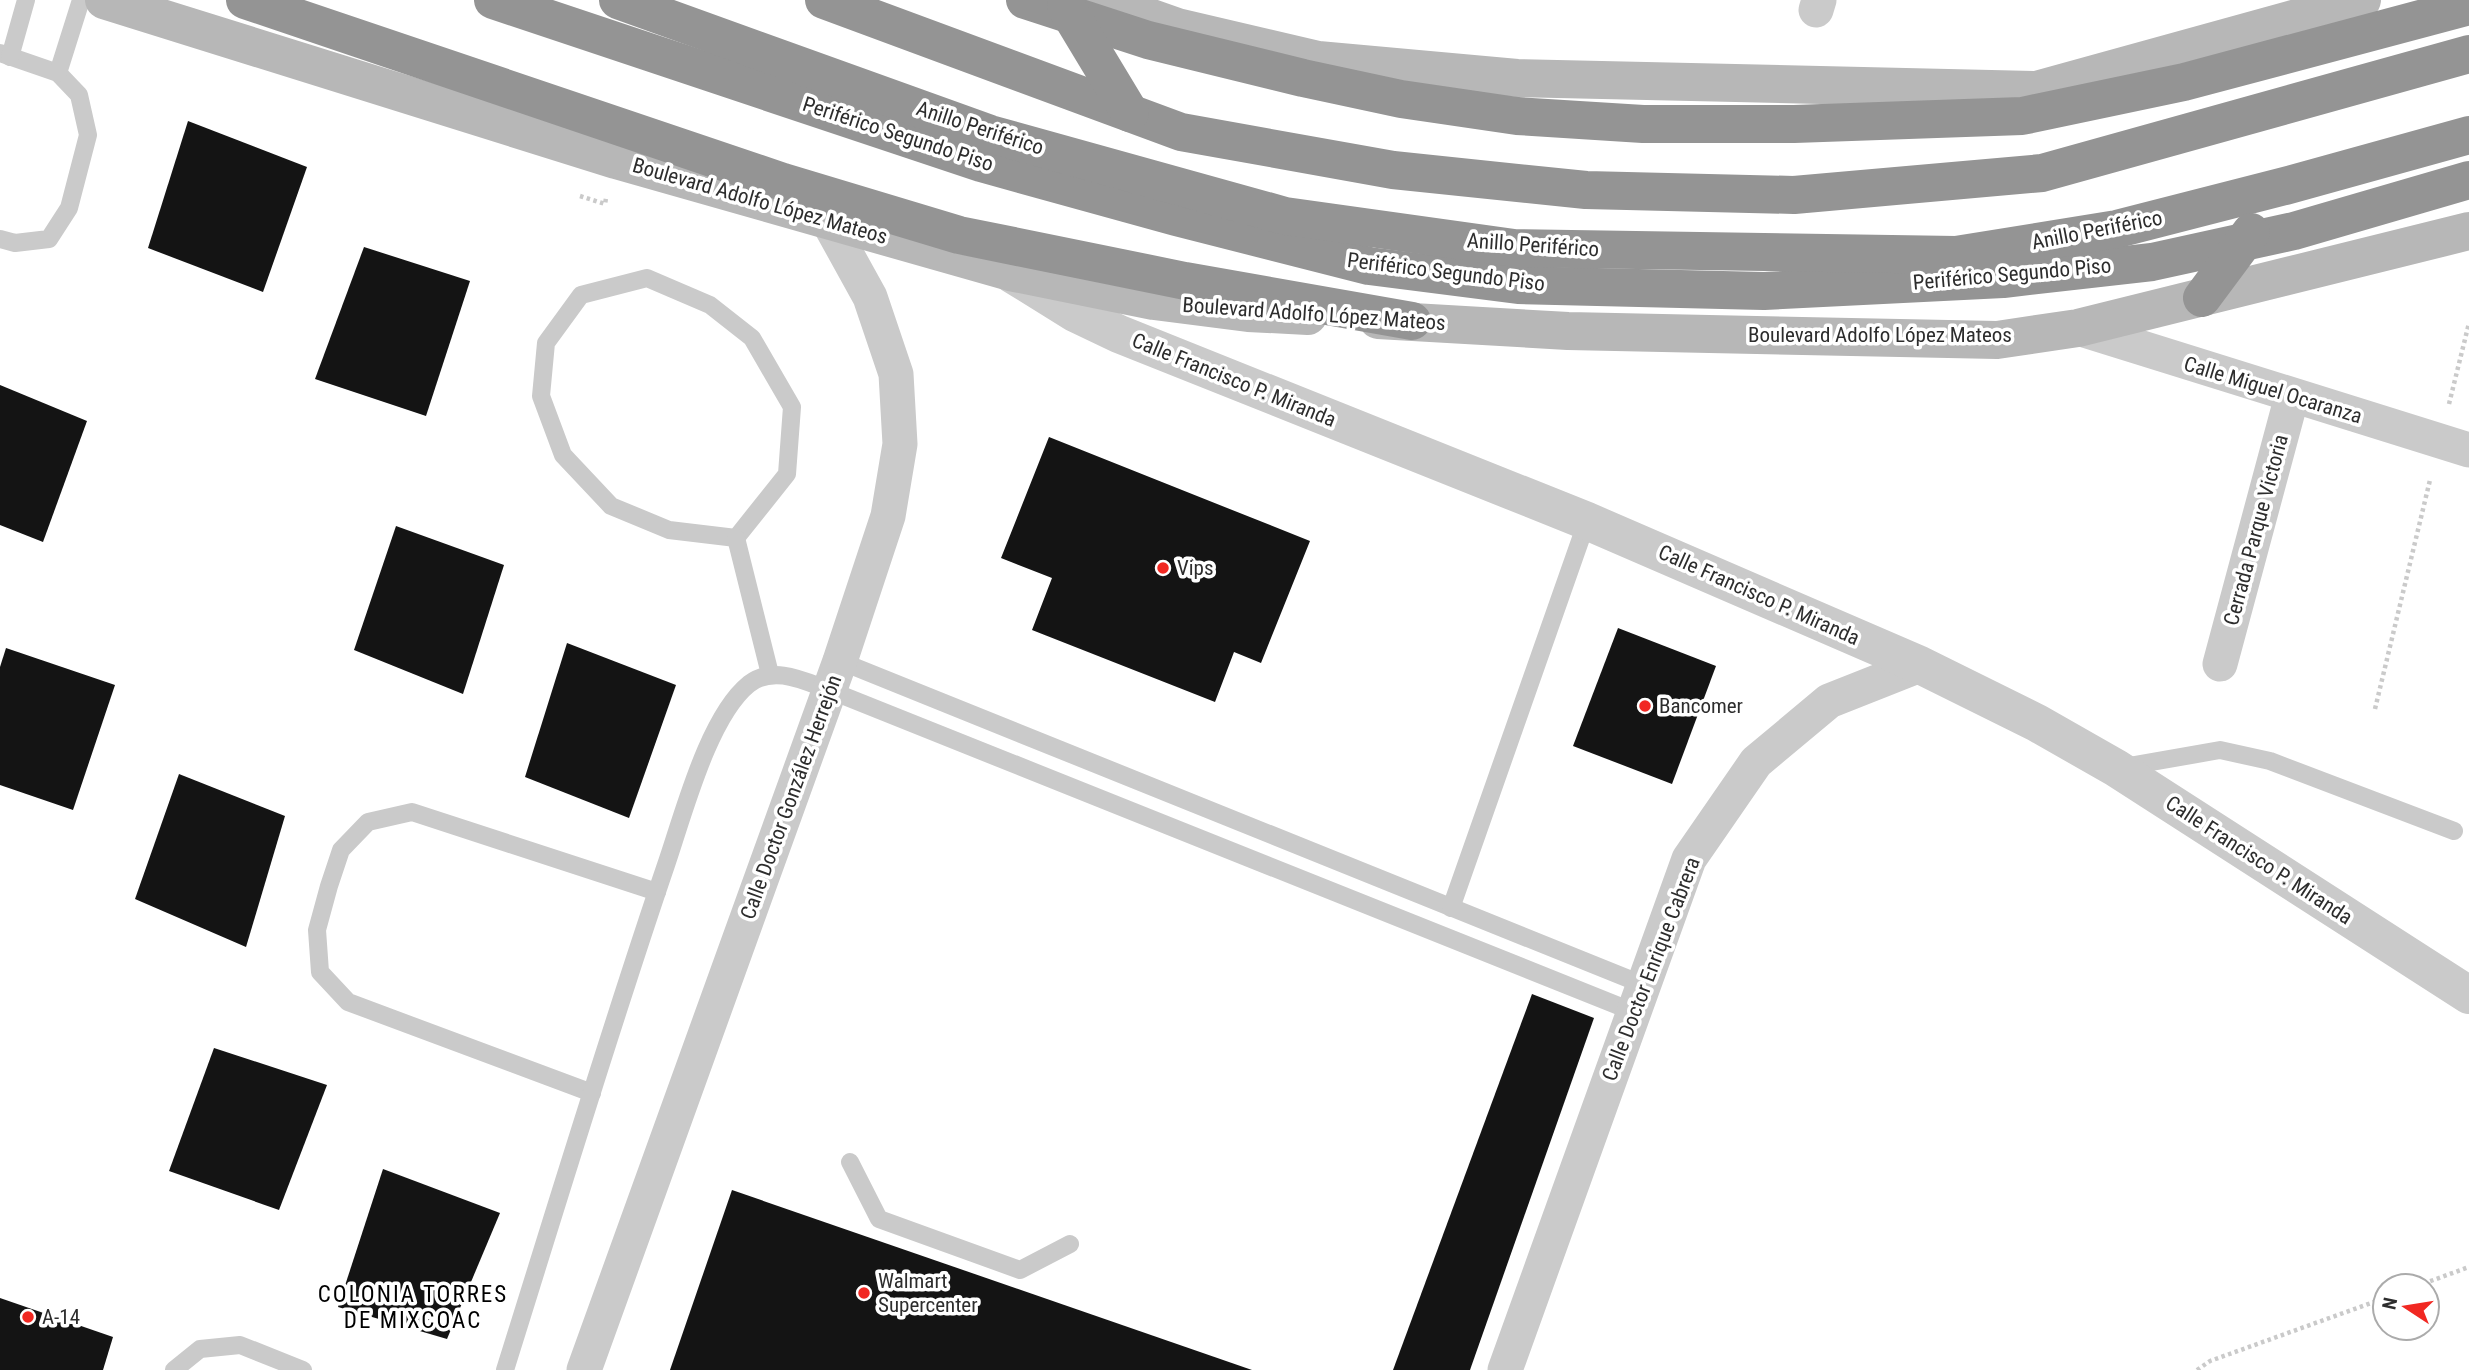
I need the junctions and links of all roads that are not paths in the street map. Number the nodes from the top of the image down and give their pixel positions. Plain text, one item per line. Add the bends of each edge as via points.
1 (26, 0) edge
2 (81, 0) edge
3 (104, 0) edge
4 (246, 0) edge
5 (493, 0) edge
6 (618, 0) edge
7 (824, 0) edge
8 (1025, 0) edge
9 (1062, 0) edge
10 (1101, 0) edge
11 (2362, 0) edge
12 (2469, 6) edge
13 (2469, 54) edge
14 (5, 55) edge
15 (58, 73) junction
16 (1130, 113) junction
17 (2469, 135) edge
18 (2469, 180) edge
19 (2285, 186) junction
20 (828, 221) junction
21 (2469, 232) edge
22 (0, 239) edge
23 (1010, 272) junction
24 (2202, 298) junction
25 (1412, 321) junction
26 (2078, 328) junction
27 (2292, 396) junction
28 (2454, 446) edge
29 (1587, 521) junction
30 (736, 538) junction
31 (2220, 664) dead end
32 (1920, 665) junction
33 (770, 674) junction
34 (834, 676) junction
35 (2116, 768) junction
36 (2454, 831) dead end
37 (657, 892) junction
38 (1451, 908) junction
39 (2469, 995) edge
40 (1639, 998) junction
41 (592, 1093) junction
42 (850, 1161) dead end
43 (1070, 1244) dead end
44 (173, 1370) edge
45 (303, 1370) edge
46 (505, 1370) edge
47 (584, 1370) edge
48 (1505, 1370) edge

1 - 14 lane
2 - 15 lane
3 - 20 main road, Boulevard Adolfo López Mateos
4 - 25 highway via 783,182 959,235
5 - 18 highway, Periférico Segundo Piso via 981,163 1369,266 1518,285 1764,291 2003,279 2152,262 2294,231
6 - 19 highway, Anillo Periférico via 990,134 1284,216 1514,248 1956,256 2116,229
7 - 16 highway
8 - 12 highway via 1147,40 1401,99 1517,117 1670,124 2022,116 2184,82
9 - 16 highway
10 - 11 main road via 1177,27 1318,60 1517,78 2036,90
13 - 16 highway via 2042,173 1794,195 1586,190 1393,170 1181,132
14 - 15 lane
15 - 22 lane via 79,95 88,135 69,208 49,239 15,243
17 - 19 highway, Anillo Periférico
19 - 24 highway
20 - 23 main road, Boulevard Adolfo López Mateos
20 - 34 street, Calle Doctor González Herrejón via 870,298 896,374 900,444 888,516
21 - 24 main road, Boulevard Adolfo López Mateos
23 - 25 main road, Boulevard Adolfo López Mateos via 1154,301 1248,313
23 - 29 street, Calle Francisco P. Miranda via 1075,313 1119,334
24 - 26 main road, Boulevard Adolfo López Mateos
25 - 26 main road, Boulevard Adolfo López Mateos via 1568,331 1997,340
26 - 27 street, Calle Miguel Ocaranza
27 - 28 street, Calle Miguel Ocaranza
27 - 31 street, Cerrada Parque Victoria
29 - 32 street, Calle Francisco P. Miranda
29 - 38 lane
30 - 30 lane via 669,530 611,506 563,455 541,396 546,343 581,295 647,278 710,305 752,338 792,407 787,474
30 - 33 lane
32 - 35 street, Calle Francisco P. Miranda
32 - 40 street, Calle Doctor Enrique Cabrera via 1829,701 1756,762 1689,859
33 - 34 lane
33 - 37 lane via 750,684 724,714 701,765
34 - 38 lane
34 - 40 lane
34 - 47 street, Calle Doctor González Herrejón
35 - 36 lane via 2220,750 2270,761
35 - 39 street, Calle Francisco P. Miranda
37 - 41 lane
37 - 41 lane via 412,812 369,822 341,850 329,886 317,930 320,972 348,1002
38 - 40 lane
40 - 48 street, Calle Doctor Enrique Cabrera
41 - 46 lane
42 - 43 lane via 879,1219 1020,1270
44 - 45 lane via 200,1349 240,1345

